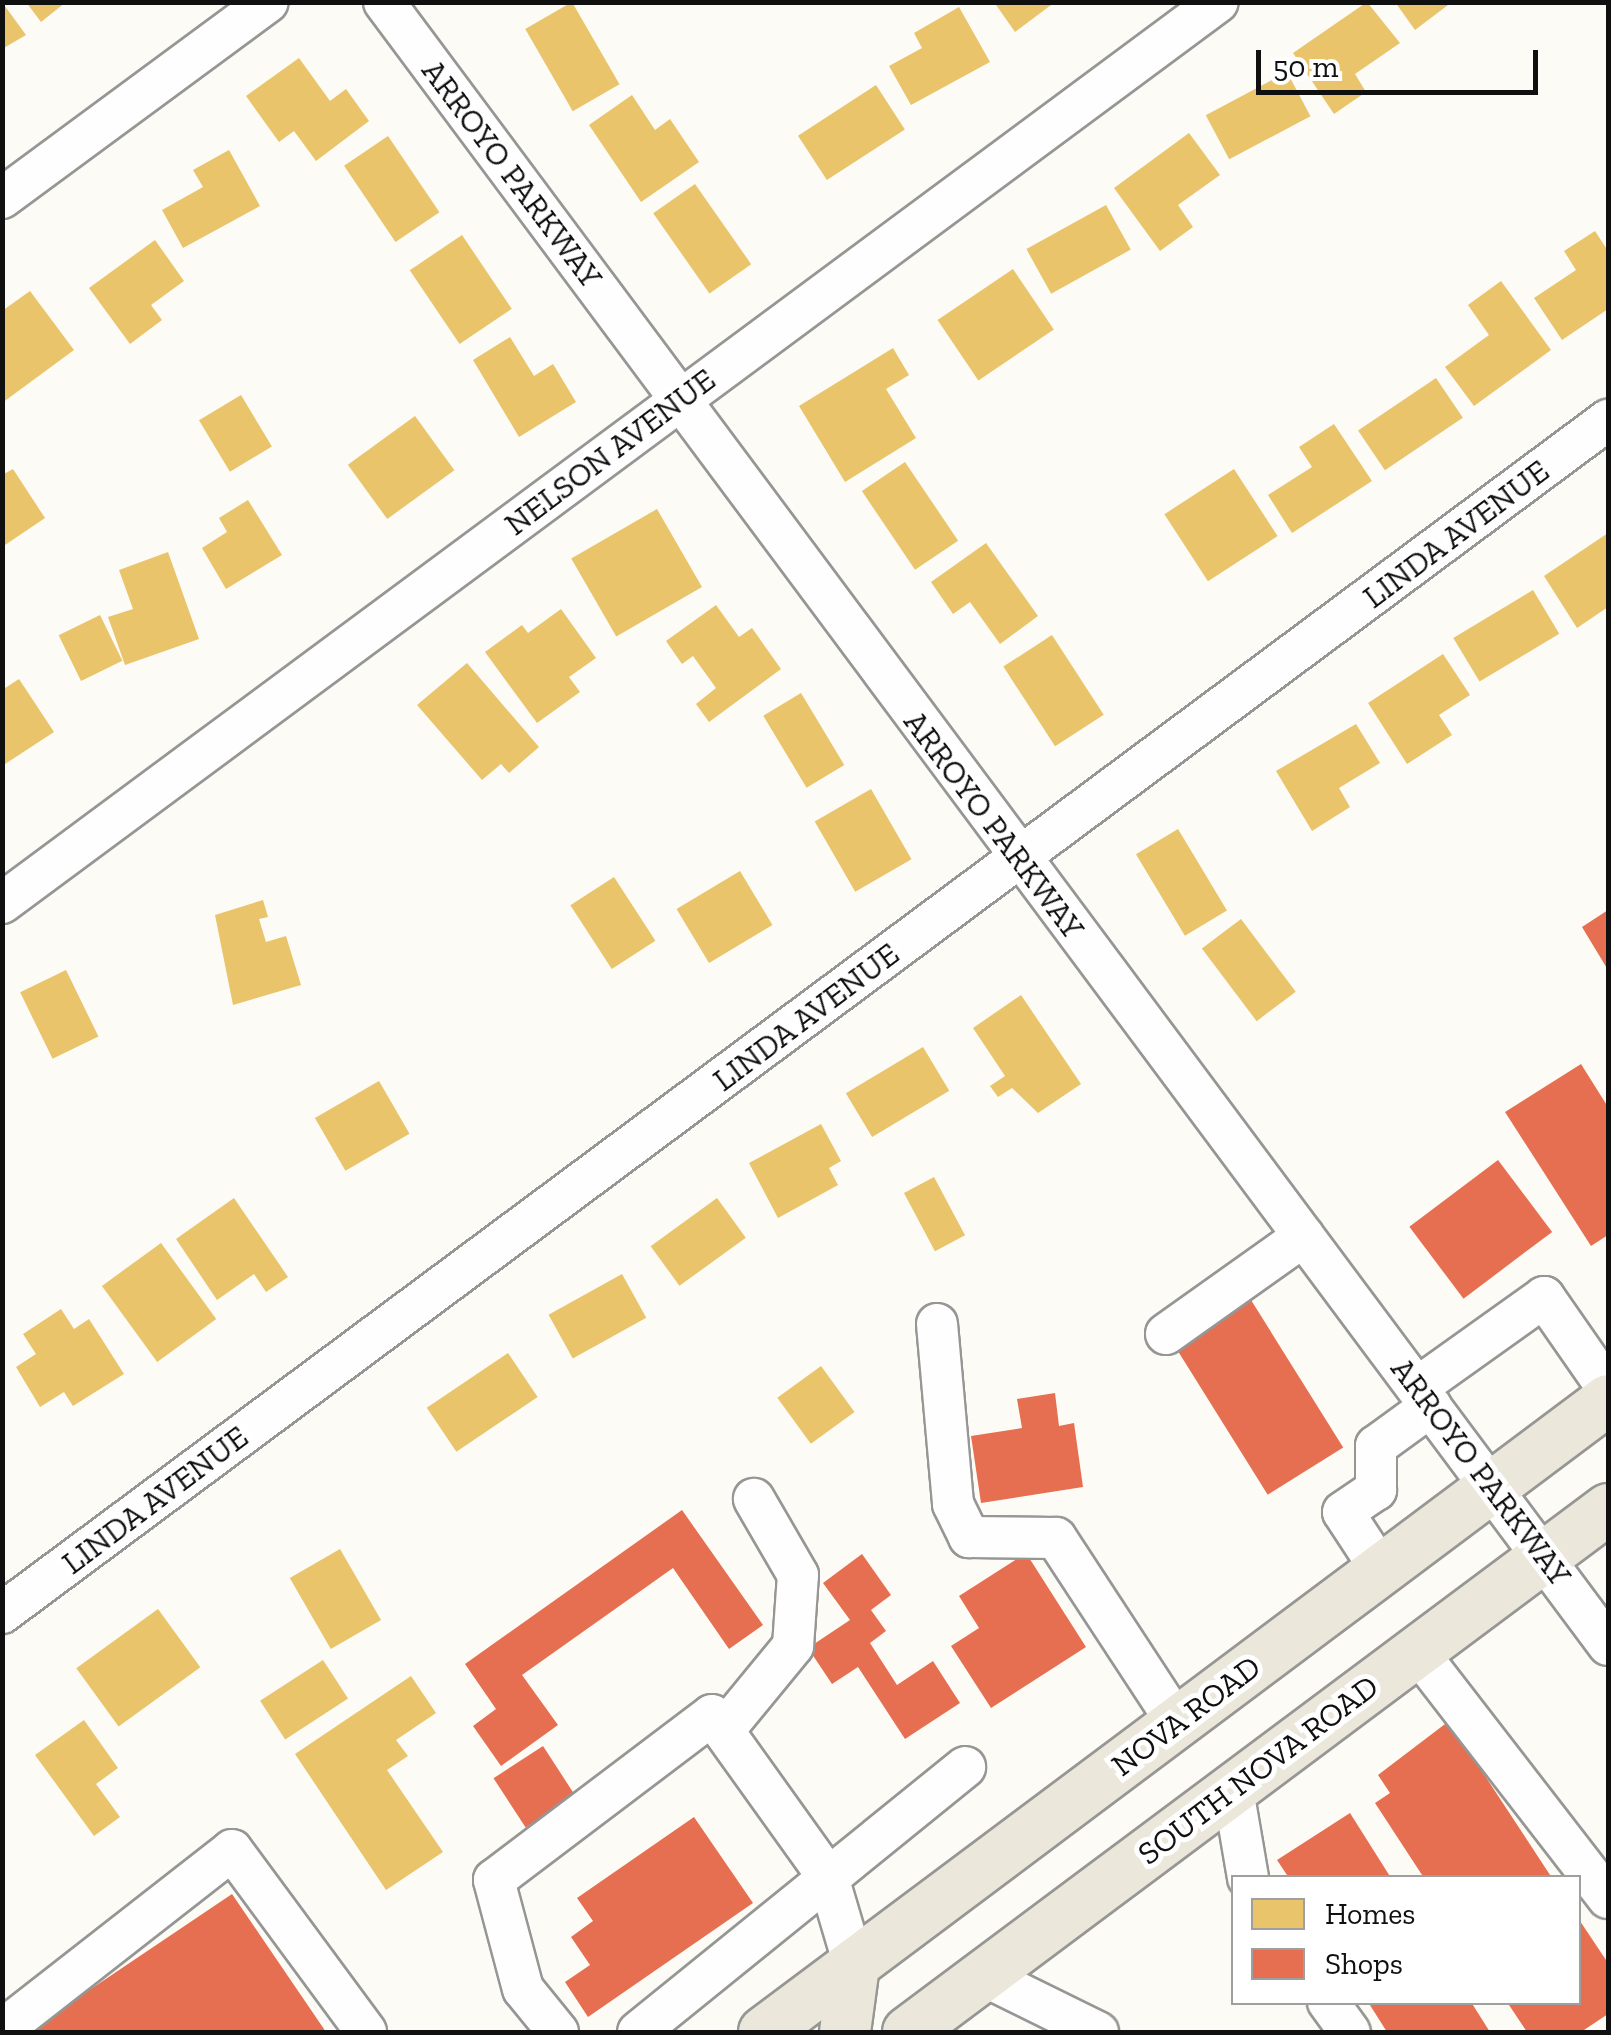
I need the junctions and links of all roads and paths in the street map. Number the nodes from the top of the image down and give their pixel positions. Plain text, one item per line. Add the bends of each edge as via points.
1 (268, 2) edge
2 (384, 2) edge
3 (1218, 2) edge
4 (2, 198) edge
5 (681, 400) junction
6 (1608, 420) edge
7 (1018, 859) junction
8 (2, 902) edge
9 (1304, 1236) junction
10 (937, 1324) dead end
11 (1166, 1334) dead end
12 (1608, 1389) edge
13 (1424, 1396) junction
14 (1608, 1400) edge
15 (1492, 1487) junction
16 (754, 1500) dead end
17 (1608, 1509) edge
18 (1545, 1556) junction
19 (1382, 1570) junction
20 (2, 1613) edge
21 (1608, 1644) edge
22 (1417, 1651) junction
23 (1177, 1723) junction
24 (724, 1730) junction
25 (965, 1767) dead end
26 (1233, 1790) junction
27 (1247, 1875) edge
28 (828, 1877) junction
29 (1608, 1898) edge
30 (854, 1965) junction
31 (984, 1976) junction
32 (1330, 2005) edge
33 (2, 2030) edge
34 (366, 2032) edge
35 (558, 2032) edge
36 (638, 2032) edge
37 (764, 2032) edge
38 (845, 2032) edge
39 (908, 2032) edge
40 (1098, 2032) edge
41 (1350, 2032) edge

1 - 4 street
2 - 5 street, ARROYO PARKWAY
3 - 5 street, NELSON AVENUE
5 - 7 street, ARROYO PARKWAY
5 - 8 street, NELSON AVENUE
6 - 7 street, LINDA AVENUE
7 - 9 street, ARROYO PARKWAY
7 - 20 street, LINDA AVENUE
9 - 11 street
9 - 13 street, ARROYO PARKWAY
10 - 23 street via 953,1504 969,1537 1056,1538
12 - 13 street via 1544,1297
13 - 15 street, ARROYO PARKWAY
13 - 19 street via 1376,1446 1376,1490 1343,1512
14 - 15 main road, NOVA ROAD
15 - 18 street, ARROYO PARKWAY
15 - 19 main road, NOVA ROAD
16 - 24 street via 798,1575 793,1646
17 - 18 main road, SOUTH NOVA ROAD
18 - 21 street, ARROYO PARKWAY
18 - 22 main road, SOUTH NOVA ROAD
19 - 23 main road, NOVA ROAD
22 - 26 main road, SOUTH NOVA ROAD
22 - 29 street
23 - 30 main road, NOVA ROAD
24 - 28 street
24 - 35 street via 712,1714 494,1880 523,1989
25 - 28 street
26 - 27 street
26 - 31 main road, SOUTH NOVA ROAD
28 - 30 street
28 - 36 street
30 - 37 main road, NOVA ROAD
30 - 38 main road
31 - 39 main road, SOUTH NOVA ROAD
31 - 40 street
32 - 41 street
33 - 34 street via 232,1850

